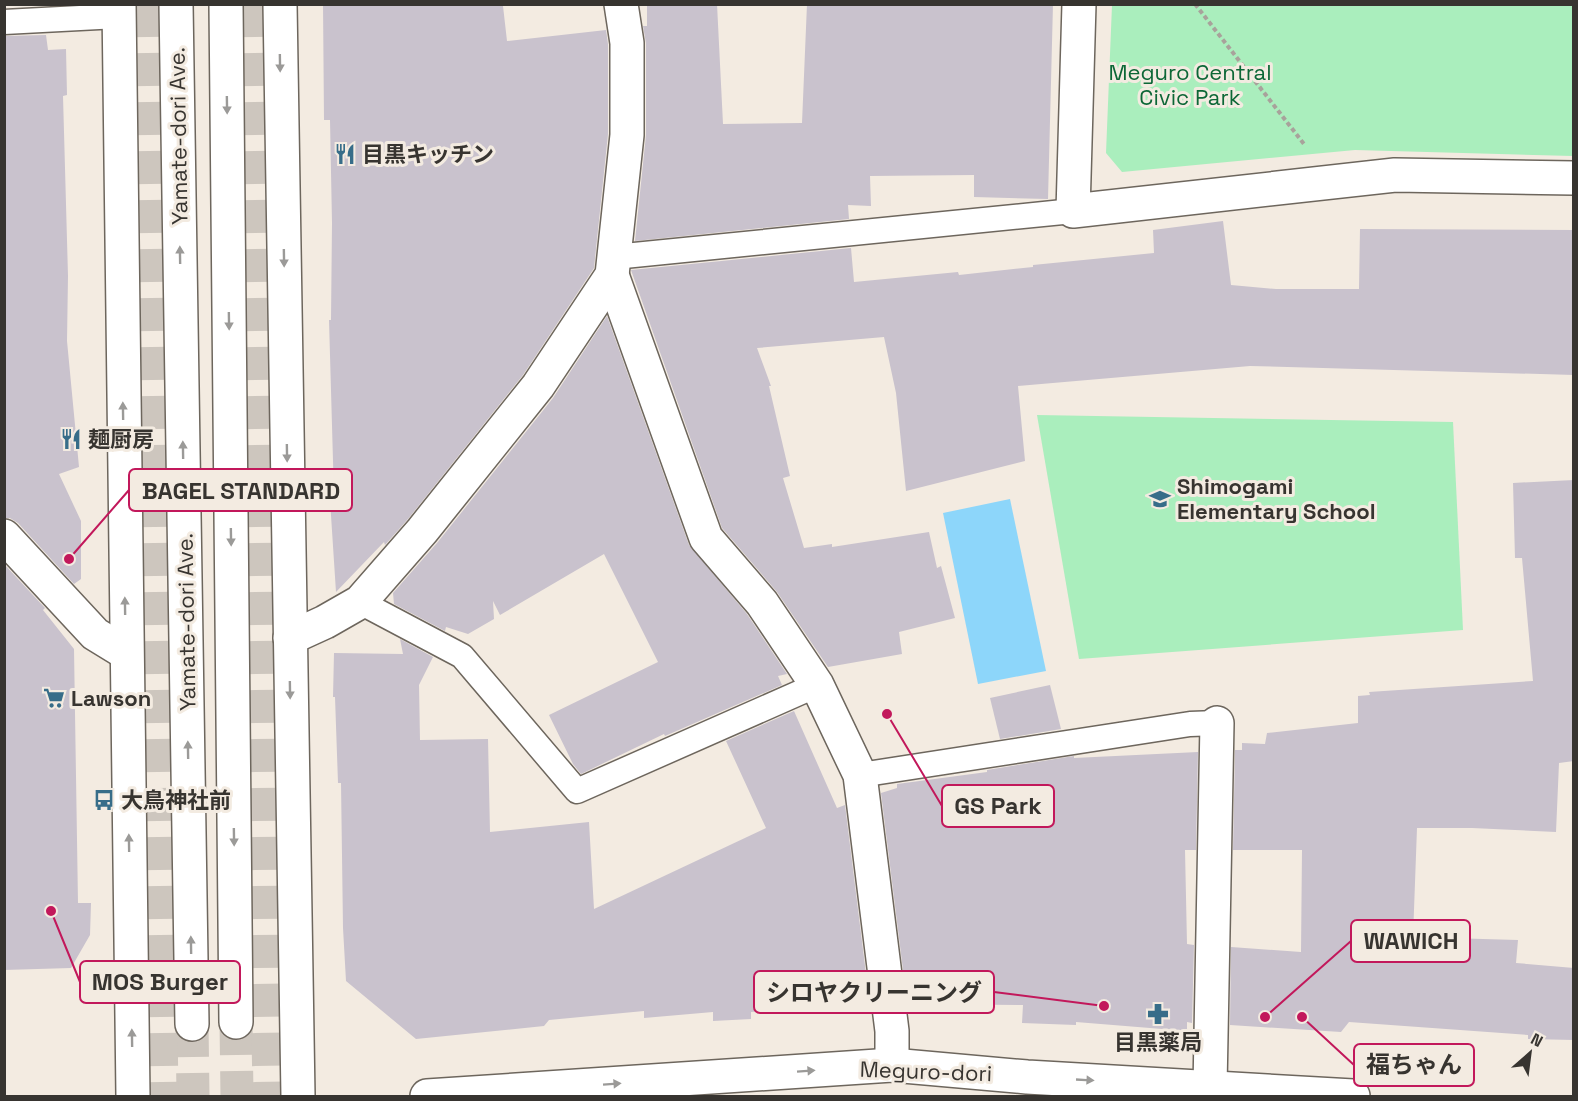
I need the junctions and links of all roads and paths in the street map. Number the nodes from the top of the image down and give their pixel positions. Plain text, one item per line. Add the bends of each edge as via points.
1 (176, 4) edge
2 (226, 4) edge
3 (279, 4) edge
4 (621, 4) edge
5 (1079, 4) edge
6 (1195, 4) edge
7 (118, 10) edge
8 (4, 22) edge
9 (1283, 117) dead end
10 (1574, 178) edge
11 (1073, 211) junction
12 (613, 266) junction
13 (4, 536) edge
14 (360, 602) junction
15 (290, 638) junction
16 (126, 653) junction
17 (817, 685) junction
18 (1216, 723) joint
19 (860, 775) junction
20 (236, 1022) tunnel mouth
21 (192, 1024) tunnel mouth
22 (892, 1065) junction
23 (1026, 1087) edge
24 (1210, 1087) junction
25 (133, 1096) edge
26 (297, 1096) edge
27 (428, 1096) edge
28 (1353, 1096) edge

21 -> 1 main road, Yamate-dori Ave.
2 -> 20 main road, Yamate-dori Ave.
3 -> 15 main road
4 - 12 main road via 627,43 627,135
5 - 11 main road
6 - 9 path
7 - 8 lane
16 -> 7 main road
10 - 11 main road via 1395,175
11 - 12 lane
12 - 14 main road via 538,386
12 - 17 main road via 706,538 762,603
13 - 16 main road via 94,634
14 - 15 main road
14 - 17 lane via 462,656 577,790
15 -> 26 main road
25 -> 16 main road
17 - 19 main road
18 - 19 lane
18 - 24 main road
19 - 22 main road via 892,1031
22 - 23 main road, Meguro-dori
27 -> 22 main road, Meguro-dori
23 -> 24 main road, Meguro-dori
24 - 28 main road, Meguro-dori

